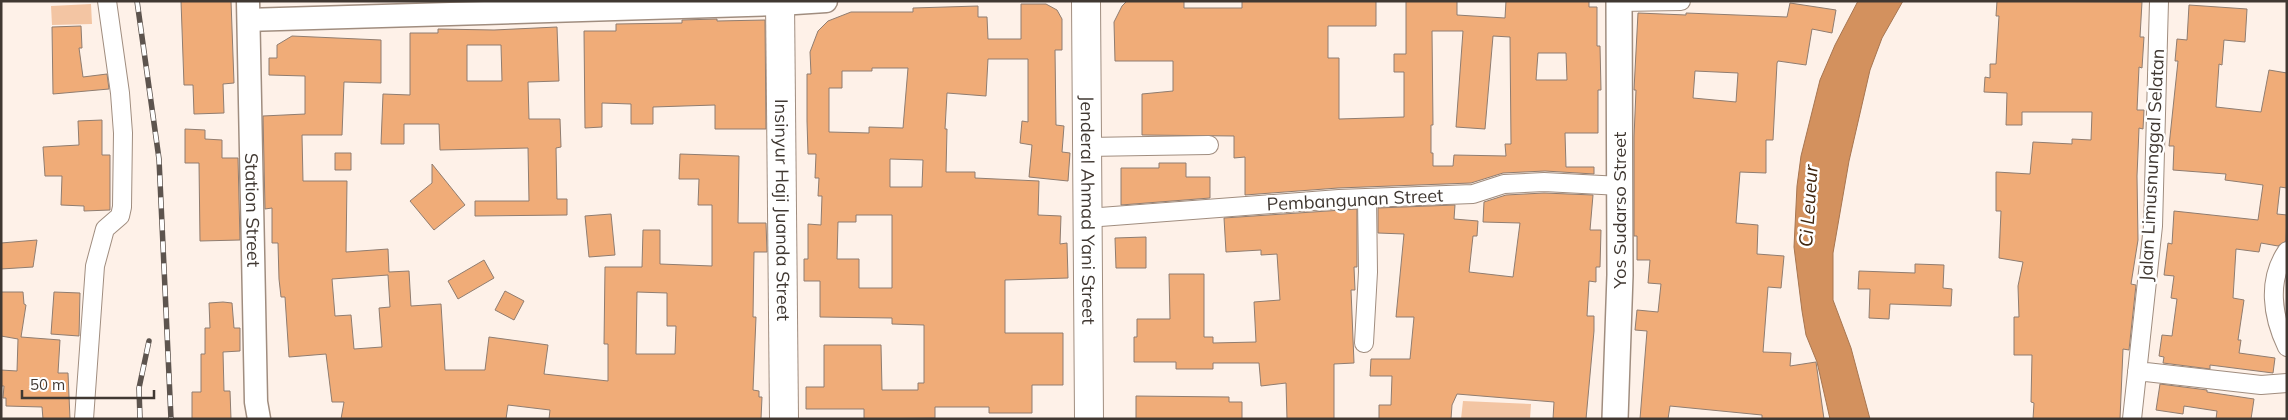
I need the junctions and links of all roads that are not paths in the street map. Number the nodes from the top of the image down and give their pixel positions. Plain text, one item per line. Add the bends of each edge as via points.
1 (107, 1) edge
2 (826, 1) edge
3 (1086, 1) edge
4 (1681, 1) edge
5 (2159, 1) edge
6 (1619, 2) edge
7 (780, 3) edge
8 (249, 11) edge
9 (1209, 145) dead end
10 (1086, 147) junction
11 (1621, 186) junction
12 (1367, 198) junction
13 (1087, 218) junction
14 (2287, 251) edge
15 (1364, 343) dead end
16 (2287, 347) edge
17 (2137, 371) junction
18 (2287, 383) edge
19 (84, 419) edge
20 (259, 419) edge
21 (784, 419) edge
22 (1088, 419) edge
23 (1615, 419) edge
24 (2132, 419) edge

1 - 19 street via 120,93 122,207 120,216 105,229 98,250
2 - 7 street
3 - 10 highway, Jenderal Ahmad Yani Street
4 - 6 street
5 - 17 street, Jalan Limusnunggal Selatan via 2153,226
6 - 11 main road, Yos Sudarso Street
7 - 8 street
7 - 21 highway, Insinyur Haji Juanda Street
8 - 20 street, Station Street via 256,402
9 - 10 street
10 - 13 highway, Jenderal Ahmad Yani Street
11 - 12 street, Pembangunan Street via 1544,182 1504,184 1473,194
11 - 23 main road, Yos Sudarso Street
12 - 13 street, Pembangunan Street
12 - 15 street via 1368,272
13 - 22 highway, Jenderal Ahmad Yani Street
14 - 16 street via 2274,274 2273,296
17 - 18 street via 2261,385
17 - 24 street, Jalan Limusnunggal Selatan

